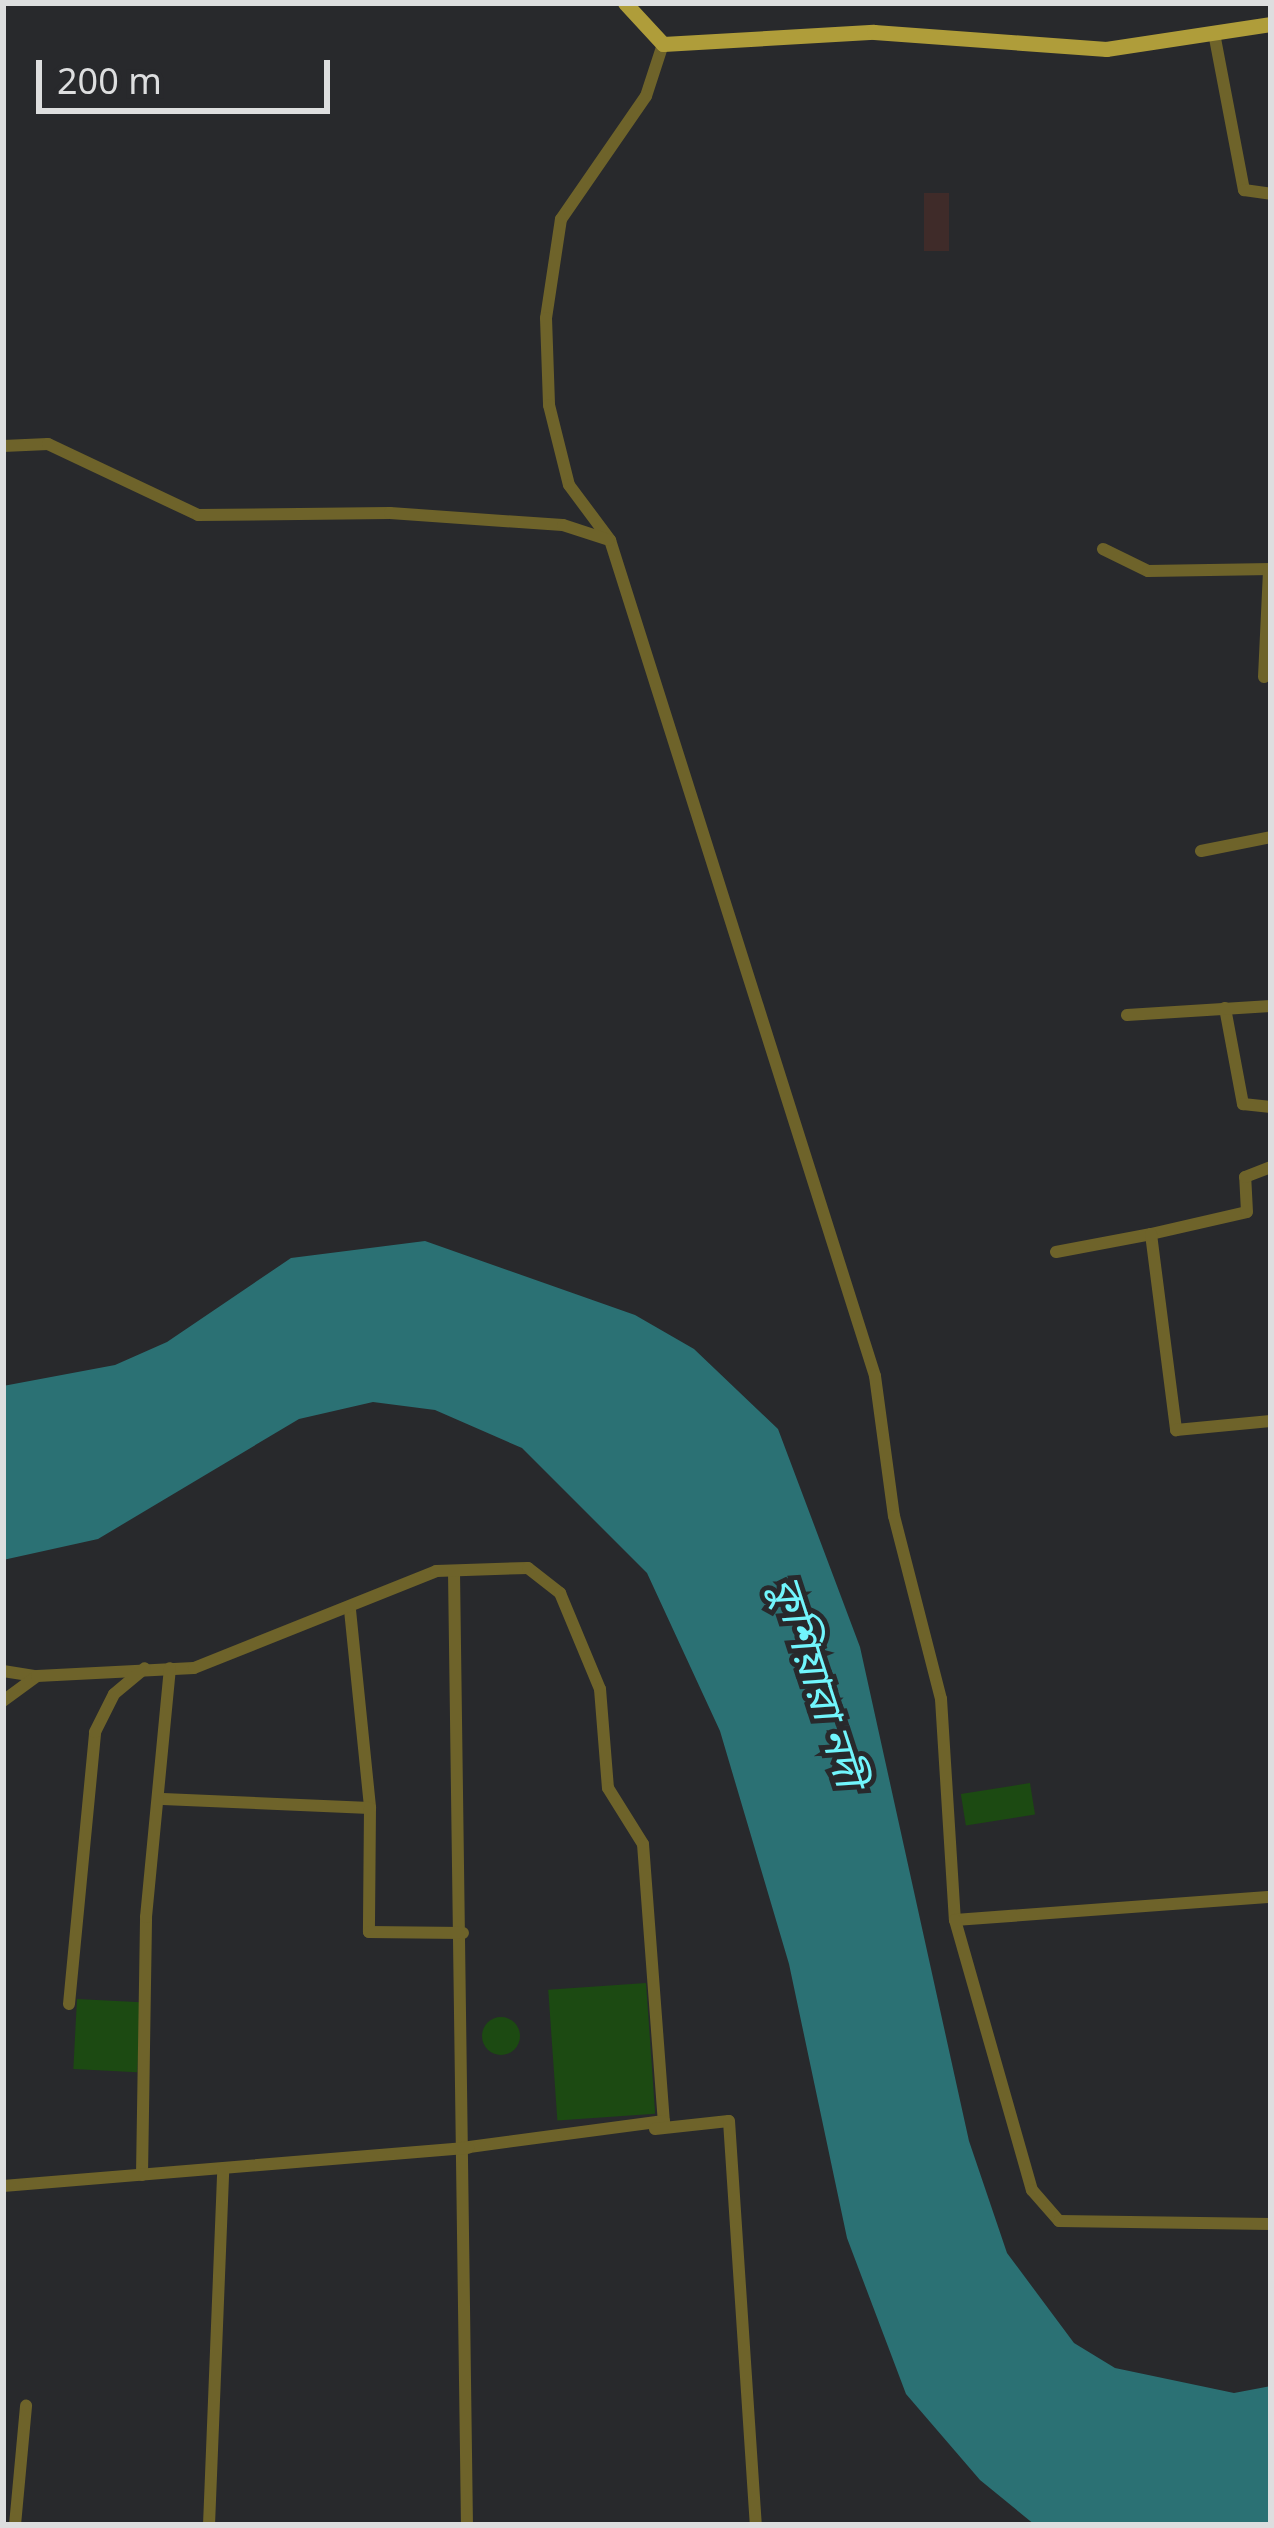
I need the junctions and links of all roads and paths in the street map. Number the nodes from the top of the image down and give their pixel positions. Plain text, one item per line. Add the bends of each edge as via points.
1 (625, 3) edge
2 (1271, 24) edge
3 (1214, 33) junction
4 (663, 44) junction
5 (1271, 194) edge
6 (3, 446) edge
7 (610, 540) junction
8 (1103, 549) dead end
9 (1270, 568) edge
10 (1269, 601) edge
11 (1264, 677) dead end
12 (1271, 837) edge
13 (1202, 851) dead end
14 (1271, 1006) edge
15 (1225, 1008) junction
16 (1127, 1015) dead end
17 (1271, 1107) edge
18 (1271, 1167) edge
19 (1151, 1234) junction
20 (1056, 1252) dead end
21 (1271, 1421) edge
22 (454, 1572) junction
23 (350, 1610) junction
24 (146, 1668) junction
25 (170, 1668) junction
26 (3, 1671) edge
27 (38, 1676) junction
28 (3, 1701) edge
29 (163, 1799) junction
30 (370, 1808) junction
31 (1271, 1898) edge
32 (955, 1920) junction
33 (463, 1933) junction
34 (69, 2004) dead end
35 (462, 2148) junction
36 (223, 2169) junction
37 (142, 2175) junction
38 (3, 2186) edge
39 (1271, 2224) edge
40 (26, 2406) dead end
41 (14, 2525) edge
42 (209, 2525) edge
43 (467, 2525) edge
44 (756, 2525) edge

1 - 4 main road
2 - 3 main road
3 - 4 main road via 1106,49 874,32
3 - 5 street via 1244,190
4 - 7 street via 646,96 561,219 548,296 560,457
6 - 7 street via 48,444 198,515 390,513 563,525
7 - 32 street via 875,1376 894,1516 940,1700
8 - 9 street via 1148,571
9 - 10 street
10 - 11 street
12 - 13 street
14 - 15 street
15 - 16 street
15 - 17 street via 1243,1104
18 - 19 street via 1245,1177 1247,1212
19 - 20 street
19 - 21 street via 1176,1430
22 - 23 street
22 - 33 street
22 - 35 street via 528,1568 560,1593 594,1664 608,1788 643,1844 650,1886 664,2121
23 - 25 street
23 - 30 street
24 - 25 street
24 - 27 street
24 - 34 street via 114,1694 95,1732
25 - 29 street
26 - 27 street
27 - 28 street
29 - 30 street
29 - 37 street via 146,1917
30 - 33 street via 369,1932
31 - 32 street
32 - 39 street via 1032,2190 1060,2221
33 - 35 street
35 - 36 street
35 - 43 street
35 - 44 street via 728,2121
36 - 37 street
36 - 42 street
37 - 38 street
40 - 41 street

